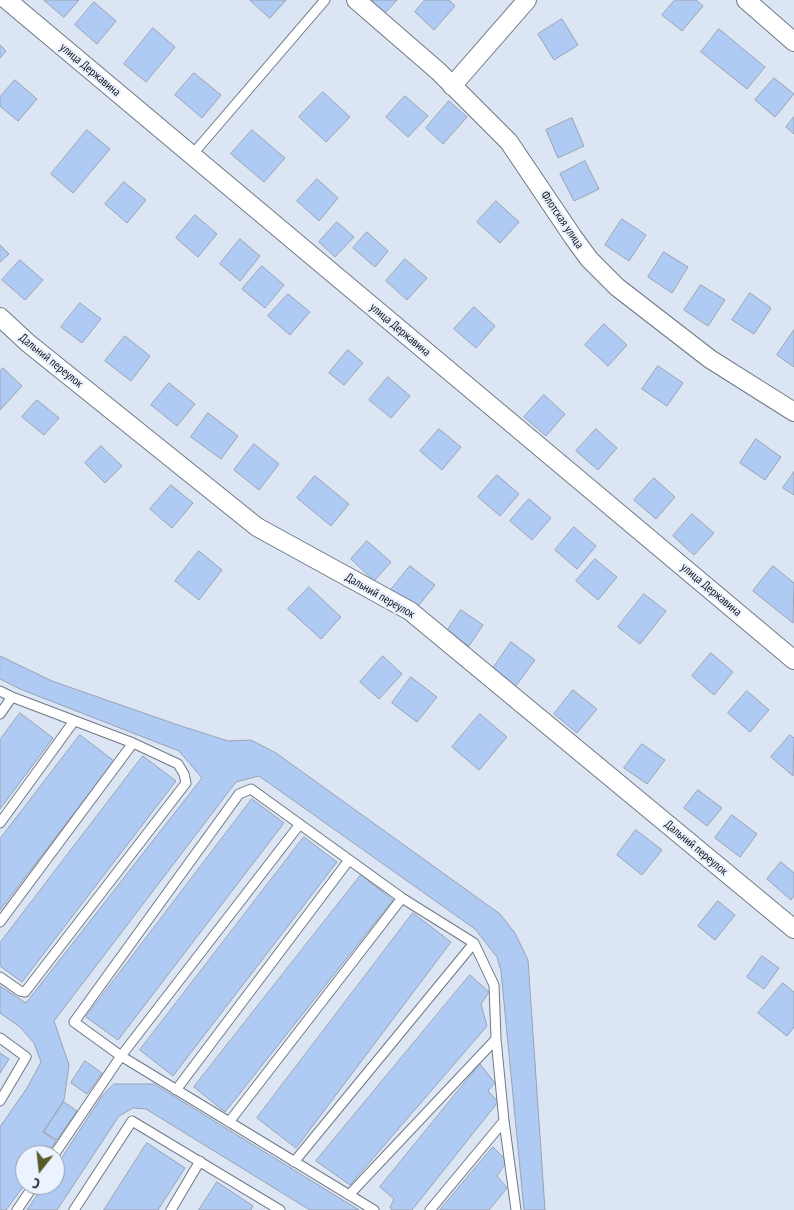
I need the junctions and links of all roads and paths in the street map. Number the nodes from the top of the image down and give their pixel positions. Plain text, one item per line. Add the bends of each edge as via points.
1 (7, 0) edge
2 (326, 0) edge
3 (356, 0) edge
4 (527, 0) edge
5 (746, 0) edge
6 (794, 42) edge
7 (452, 86) junction
8 (192, 155) junction
9 (0, 317) edge
10 (794, 412) edge
11 (794, 660) edge
12 (0, 691) edge
13 (12, 697) junction
14 (0, 714) edge
15 (74, 721) junction
16 (133, 743) junction
17 (0, 823) edge
18 (300, 824) junction
19 (349, 860) junction
20 (402, 898) junction
21 (0, 922) edge
22 (794, 929) edge
23 (474, 943) junction
24 (0, 977) edge
25 (0, 1038) edge
26 (496, 1039) junction
27 (121, 1056) junction
28 (176, 1090) junction
29 (0, 1101) edge
30 (504, 1121) junction
31 (229, 1122) junction
32 (61, 1145) edge
33 (200, 1161) junction
34 (294, 1162) junction
35 (27, 1195) edge
36 (349, 1195) junction
37 (275, 1209) edge
38 (17, 1210) edge
39 (74, 1210) edge
40 (171, 1210) edge
41 (374, 1210) edge
42 (430, 1210) edge
43 (516, 1210) edge

1 - 8 street, улица Державина
2 - 8 lane
3 - 7 street, Флотская улица
4 - 7 street
5 - 6 street
7 - 10 street, Флотская улица via 509,142 572,237 617,287 710,359
8 - 11 street, улица Державина
9 - 22 street, Дальний переулок via 257,527 410,611
12 - 13 lane
13 - 14 lane
13 - 15 lane
15 - 16 lane
15 - 17 lane
16 - 21 lane
16 - 24 lane via 178,764 186,783 25,992
18 - 19 lane
18 - 27 lane
18 - 27 lane via 251,789 239,794 74,1022
19 - 20 lane
19 - 28 lane
20 - 23 lane
20 - 31 lane
23 - 26 lane via 494,985
23 - 34 lane
25 - 29 lane via 26,1057
26 - 30 lane
26 - 36 lane
27 - 28 lane
27 - 32 lane
28 - 31 lane
30 - 42 lane
30 - 43 lane
31 - 34 lane
33 - 37 lane
33 - 39 lane via 132,1120
33 - 40 lane
34 - 36 lane
35 - 38 lane
36 - 41 lane

